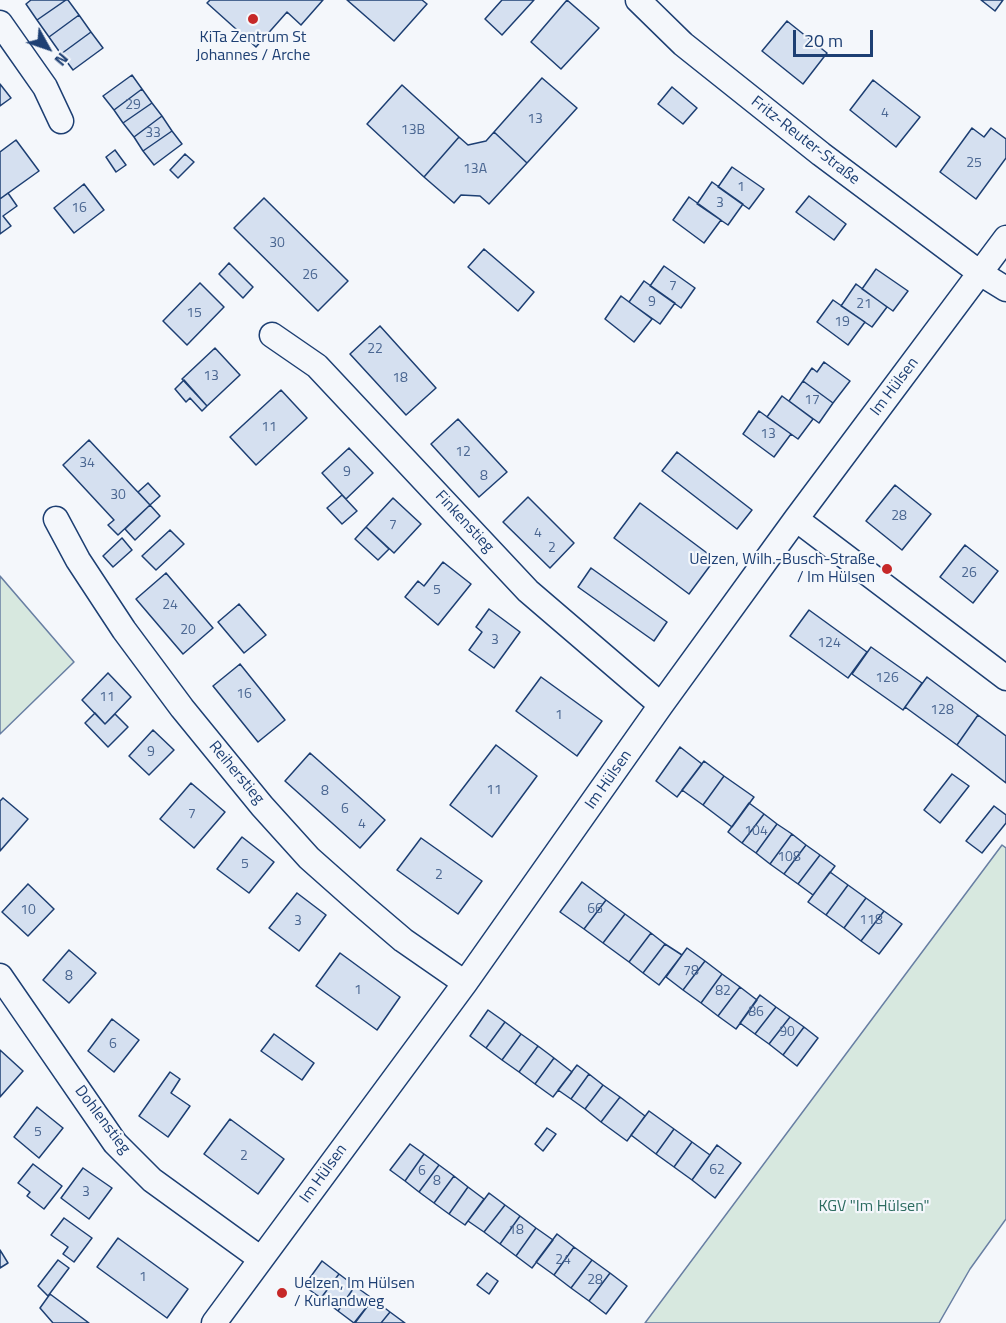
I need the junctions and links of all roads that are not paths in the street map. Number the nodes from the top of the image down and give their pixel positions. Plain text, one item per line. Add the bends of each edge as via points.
1 (638, 0) edge
2 (0, 23) edge
3 (61, 121) dead end
4 (1006, 238) edge
5 (980, 273) junction
6 (1006, 289) edge
7 (272, 335) dead end
8 (56, 519) dead end
9 (796, 519) junction
10 (1006, 678) edge
11 (661, 705) junction
12 (0, 976) edge
13 (465, 983) junction
14 (261, 1258) junction
15 (218, 1321) edge

1 - 5 street, Fritz-Reuter-Straße via 683,44 740,90
2 - 3 street via 45,87
4 - 5 street, Im Hülsen
5 - 6 street, Fritz-Reuter-Straße
5 - 9 street, Im Hülsen
7 - 11 street, Finkenstieg via 317,366 528,591
8 - 13 street, Reiherstieg via 124,630 262,806 309,858 403,940
9 - 10 street
9 - 11 street, Im Hülsen
11 - 13 street, Im Hülsen
12 - 14 street, Dohlenstieg via 115,1143 152,1180
13 - 14 street, Im Hülsen
14 - 15 street, Im Hülsen

